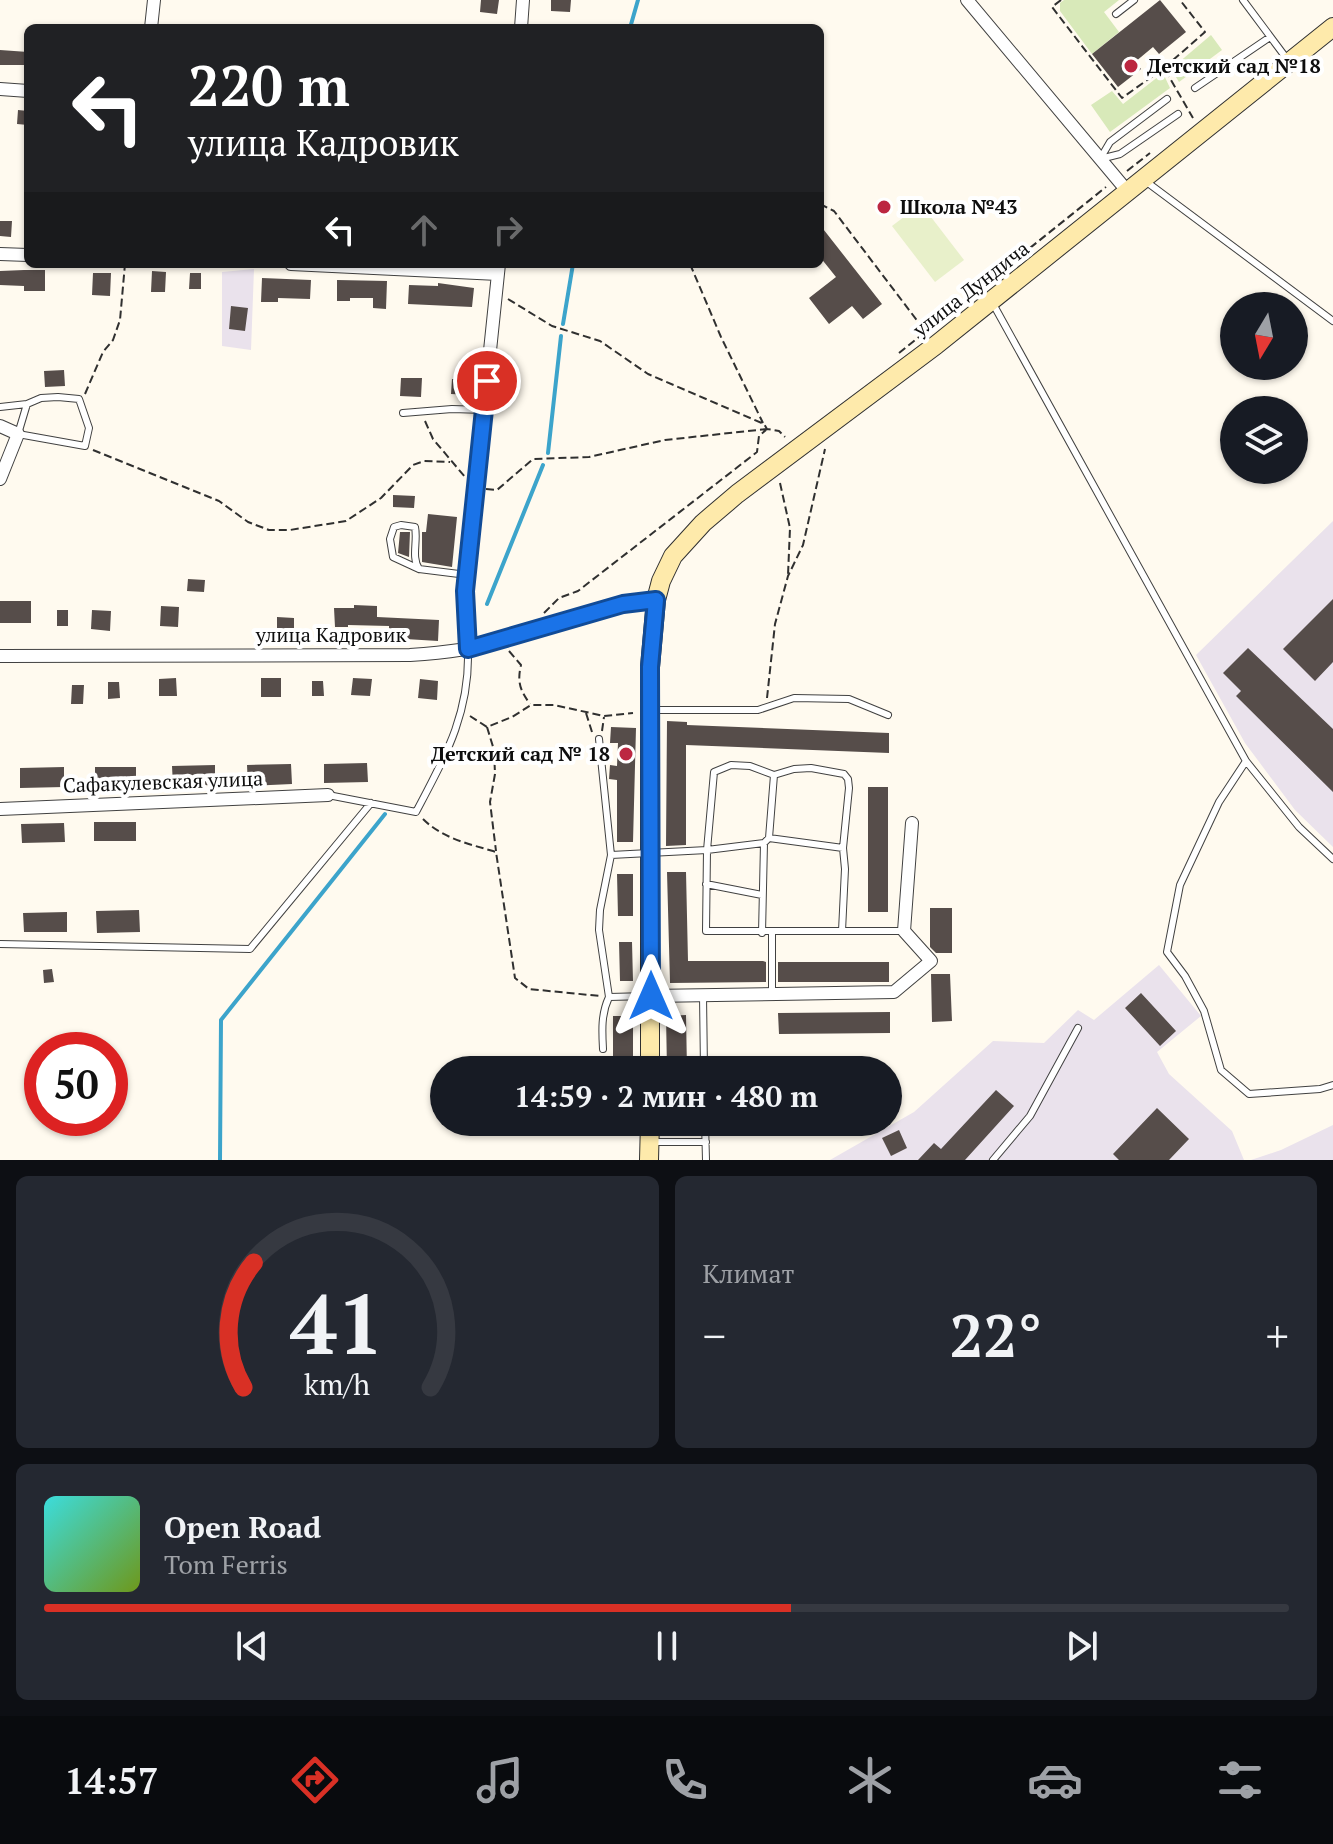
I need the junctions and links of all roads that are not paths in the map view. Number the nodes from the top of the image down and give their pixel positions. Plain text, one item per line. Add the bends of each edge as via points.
1 (154, 0) edge
2 (523, 0) edge
3 (967, 0) edge
4 (1134, 0) edge
5 (1243, 0) edge
6 (1116, 14) dead end
7 (151, 24) edge
8 (521, 24) edge
9 (1333, 27) edge
10 (1270, 37) junction
11 (1289, 62) junction
12 (1195, 88) dead end
13 (0, 89) edge
14 (24, 91) edge
15 (1167, 99) dead end
16 (1178, 114) dead end
17 (1100, 159) junction
18 (1144, 180) junction
19 (1122, 186) junction
20 (0, 254) edge
21 (24, 255) edge
22 (457, 268) edge
23 (498, 269) edge
24 (992, 301) junction
25 (1333, 321) edge
26 (27, 404) junction
27 (0, 407) edge
28 (484, 410) junction
29 (403, 413) dead end
30 (0, 426) edge
31 (18, 434) junction
32 (0, 479) edge
33 (419, 569) junction
34 (467, 575) junction
35 (656, 600) junction
36 (468, 649) junction
37 (0, 656) edge
38 (650, 710) junction
39 (888, 715) dead end
40 (599, 739) road end
41 (1246, 761) junction
42 (774, 775) junction
43 (328, 795) joint
44 (371, 803) junction
45 (0, 809) edge
46 (912, 823) dead end
47 (766, 840) junction
48 (843, 848) junction
49 (707, 850) junction
50 (651, 851) junction
51 (611, 855) junction
52 (1333, 859) edge
53 (706, 884) junction
54 (762, 895) junction
55 (842, 931) junction
56 (904, 931) junction
57 (762, 933) junction
58 (772, 933) junction
59 (0, 944) edge
60 (772, 993) junction
61 (703, 995) junction
62 (651, 996) junction
63 (609, 997) junction
64 (1078, 1028) dead end
65 (603, 1049) dead end
66 (650, 1056) edge
67 (704, 1056) edge
68 (1333, 1085) edge
69 (706, 1136) edge
70 (706, 1142) junction
71 (649, 1151) edge
72 (706, 1160) edge
73 (993, 1160) edge

1 - 7 street
2 - 8 street
3 - 17 street
4 - 6 lane
5 - 10 lane
9 - 11 main road, улица Дундича
10 - 11 lane
10 - 12 lane
11 - 18 main road, улица Дундича
13 - 14 street
15 - 17 lane via 1110,142
16 - 17 lane via 1120,154
17 - 19 street
18 - 19 main road, улица Дундича
18 - 25 lane
19 - 24 main road, улица Дундича
20 - 21 street
22 - 23 street
23 - 28 street
24 - 35 main road, улица Дундича via 930,338 714,514 666,566
24 - 41 lane
26 - 27 lane
26 - 31 lane
26 - 31 lane via 41,398 79,399 89,428 85,446
28 - 29 lane
28 - 34 street
30 - 31 street
31 - 32 street
33 - 33 lane via 393,557 394,527 415,527
33 - 34 lane
34 - 36 street
35 - 36 street, улица Кадровик via 623,604
35 - 38 main road, улица Дундича
36 - 37 street, улица Кадровик via 410,655
36 - 44 lane via 463,711 416,812
38 - 39 lane via 758,710 794,698 849,699
38 - 50 main road, улица Дундича
40 - 51 lane
41 - 52 lane via 1299,827
41 - 68 lane via 1219,802 1180,885 1167,952 1204,1011 1221,1070 1249,1094
42 - 47 lane
42 - 48 lane via 811,768 844,774 849,788
42 - 49 lane via 731,765 714,772
43 - 44 lane
43 - 45 street, Сафакулевская улица
44 - 59 lane via 250,949
46 - 56 street
47 - 48 lane
47 - 49 lane
47 - 54 lane
48 - 55 lane
49 - 50 lane
49 - 53 lane
50 - 51 lane
50 - 62 main road, улица Дундича
51 - 63 lane via 599,930
53 - 54 lane
53 - 57 lane via 706,931
54 - 57 lane
55 - 56 lane
55 - 58 lane
56 - 60 street via 931,961 894,992
57 - 58 lane
58 - 60 lane
60 - 61 street
61 - 62 street
61 - 67 lane
62 - 63 lane
62 - 66 main road, улица Дундича
63 - 65 lane
64 - 73 lane via 1030,1116
69 - 70 lane
70 - 71 lane
70 - 72 lane

